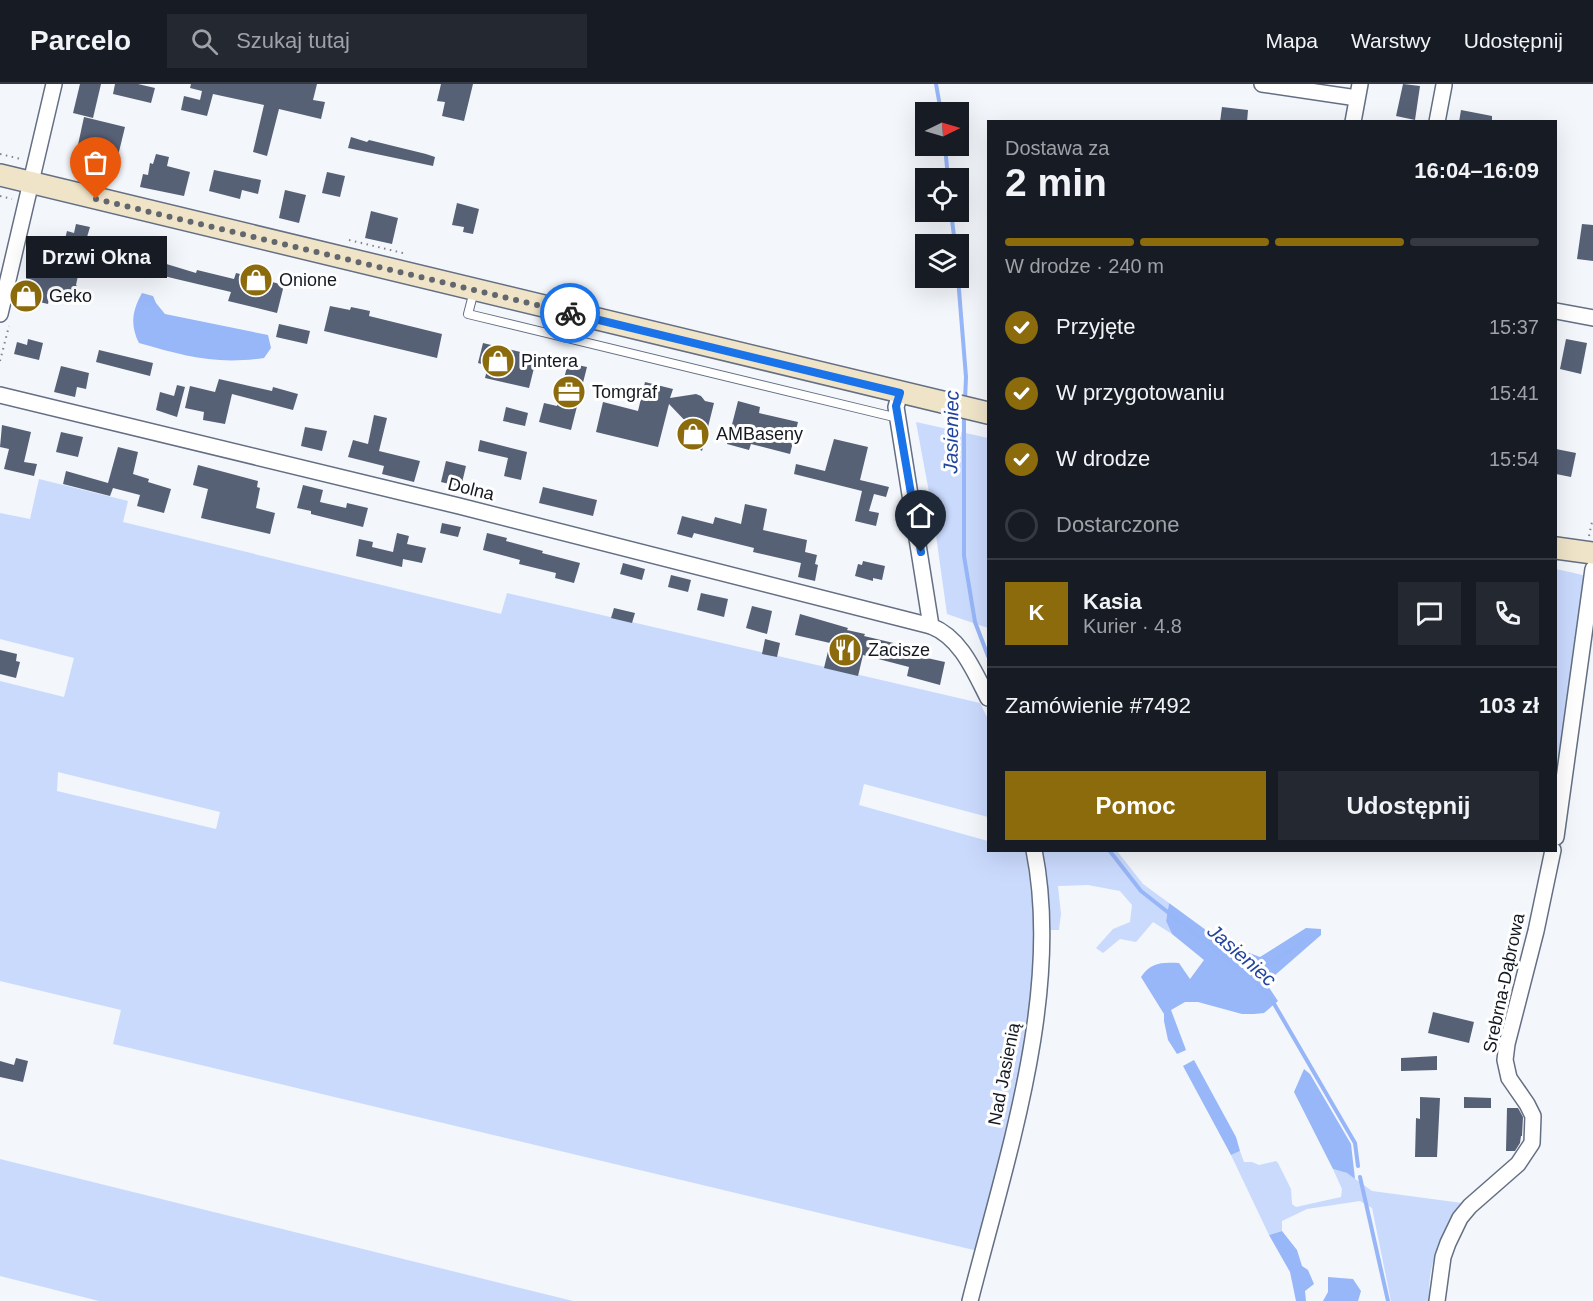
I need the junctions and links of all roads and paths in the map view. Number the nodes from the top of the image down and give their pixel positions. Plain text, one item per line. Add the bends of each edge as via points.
1 (54, 84) edge
2 (1262, 84) edge
3 (1444, 86) dead end
4 (1359, 91) edge
5 (1353, 120) edge
6 (1437, 120) edge
7 (0, 176) edge
8 (31, 183) junction
9 (475, 290) junction
10 (1557, 311) edge
11 (0, 314) edge
12 (1593, 318) edge
13 (900, 393) junction
14 (0, 395) edge
15 (984, 412) edge
16 (898, 418) junction
17 (1557, 548) edge
18 (1593, 553) edge
19 (1593, 569) edge
20 (931, 626) junction
21 (987, 696) edge
22 (1557, 830) edge
23 (1034, 852) edge
24 (1553, 852) edge
25 (970, 1301) edge
26 (1437, 1301) edge

1 - 8 street
2 - 4 street
3 - 6 street
4 - 5 street
7 - 8 main road
8 - 9 main road
8 - 11 street
9 - 13 main road
9 - 16 lane via 468,315
10 - 12 street
13 - 15 main road
13 - 16 street
14 - 20 street, Dolna
16 - 20 street
17 - 18 main road
19 - 22 street
20 - 21 street via 957,644
23 - 25 street, Nad Jasienią via 1042,936 1032,1041 1023,1092
24 - 26 street, Srebrna-Dąbrowa via 1505,1060 1509,1077 1533,1116 1532,1143 1518,1164 1470,1206 1456,1224 1443,1257

